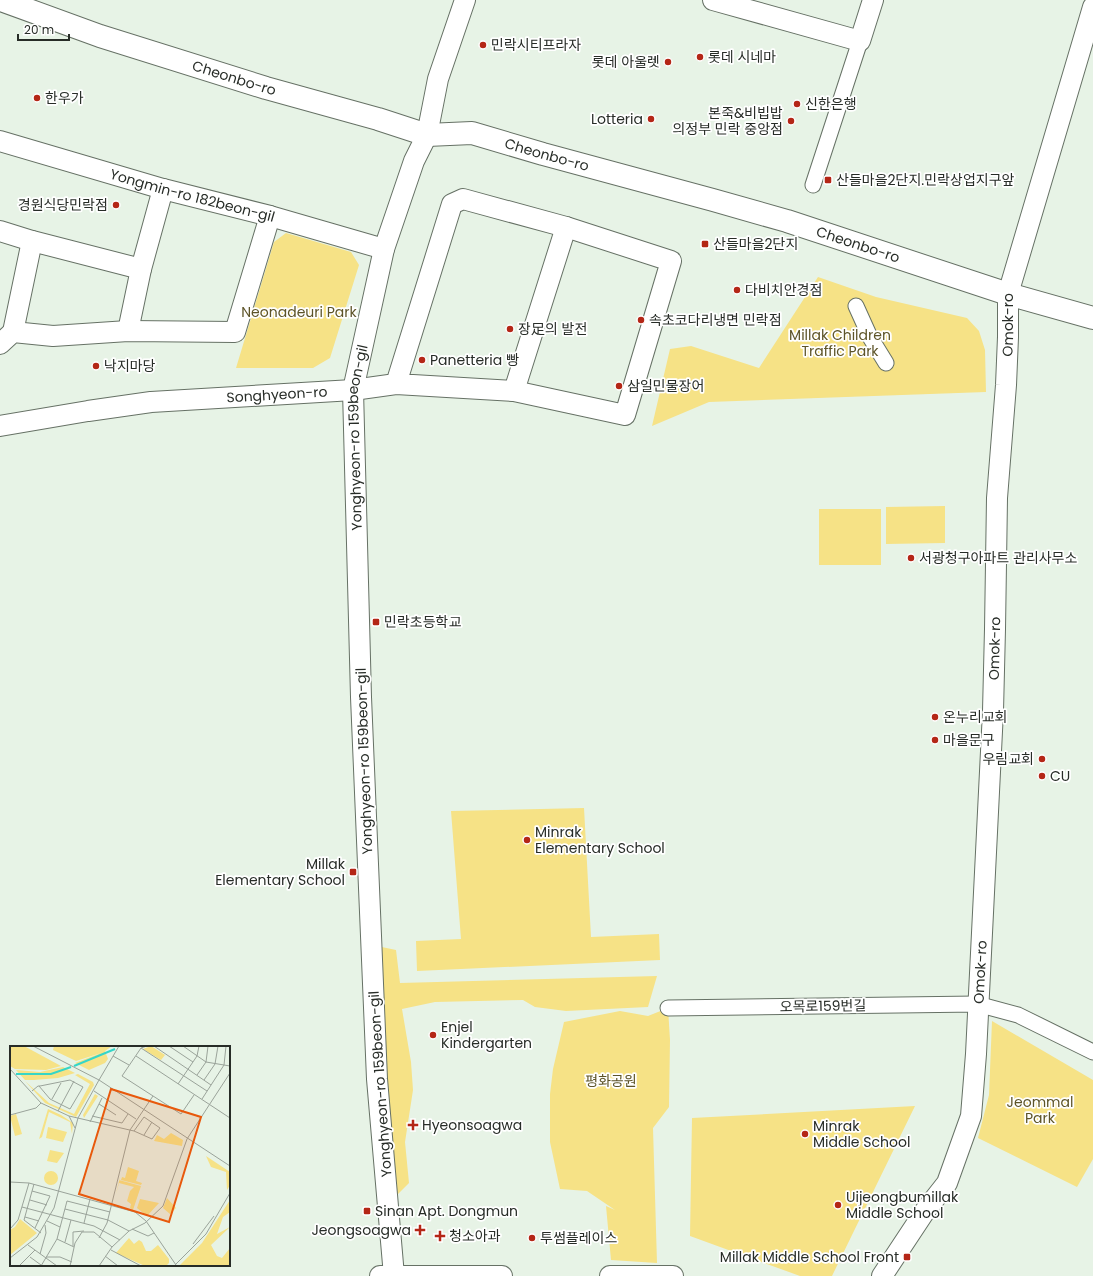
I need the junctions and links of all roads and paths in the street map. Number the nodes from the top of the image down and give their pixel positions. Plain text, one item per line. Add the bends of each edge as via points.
1 (1, 0) edge
2 (465, 0) edge
3 (713, 0) edge
4 (873, 0) edge
5 (1093, 7) edge
6 (860, 41) junction
7 (427, 135) junction
8 (0, 141) edge
9 (813, 185) dead end
10 (163, 189) junction
11 (270, 216) junction
12 (566, 227) junction
13 (0, 231) edge
14 (32, 241) junction
15 (384, 249) junction
16 (141, 268) junction
17 (1008, 294) junction
18 (856, 306) dead end
19 (1093, 318) edge
20 (128, 331) junction
21 (7, 338) edge
22 (886, 363) dead end
23 (396, 384) junction
24 (353, 390) junction
25 (514, 392) junction
26 (0, 426) edge
27 (977, 1004) junction
28 (668, 1008) dead end
29 (1093, 1052) edge
30 (390, 1276) edge
31 (502, 1276) edge
32 (610, 1276) edge
33 (673, 1276) edge
34 (882, 1276) edge

1 - 7 main road, Cheonbo-ro via 100,36
2 - 7 street, Yonghyeon-ro 159beon-gil via 438,79
3 - 6 street
4 - 6 street
5 - 17 street, Omok-ro
6 - 9 street
7 - 15 street, Yonghyeon-ro 159beon-gil via 414,161
7 - 17 main road, Cheonbo-ro via 472,133 787,221
8 - 10 street, Yongmin-ro 182beon-gil
10 - 11 street, Yongmin-ro 182beon-gil
10 - 16 street
11 - 15 street, Yongmin-ro 182beon-gil
11 - 20 street via 235,332
12 - 23 street via 463,199 452,204
12 - 25 street
12 - 25 street, Songhyeon-ro via 671,261 625,415
13 - 14 street
14 - 16 street
14 - 21 street
15 - 24 street, Yonghyeon-ro 159beon-gil
16 - 20 street
17 - 19 main road, Cheonbo-ro
17 - 27 street, Omok-ro via 1006,385 997,498 993,711
18 - 22 street via 870,337
20 - 21 street
23 - 24 street, Songhyeon-ro
23 - 25 street, Songhyeon-ro
24 - 26 street, Songhyeon-ro via 151,402
24 - 30 street, Yonghyeon-ro 159beon-gil via 361,690 377,1079
27 - 28 street, 오목로159번길
27 - 29 street, 오목로159번길 via 1018,1015
27 - 34 street, Omok-ro via 976,1054 970,1116 957,1156 947,1183
30 - 31 street
32 - 33 street

